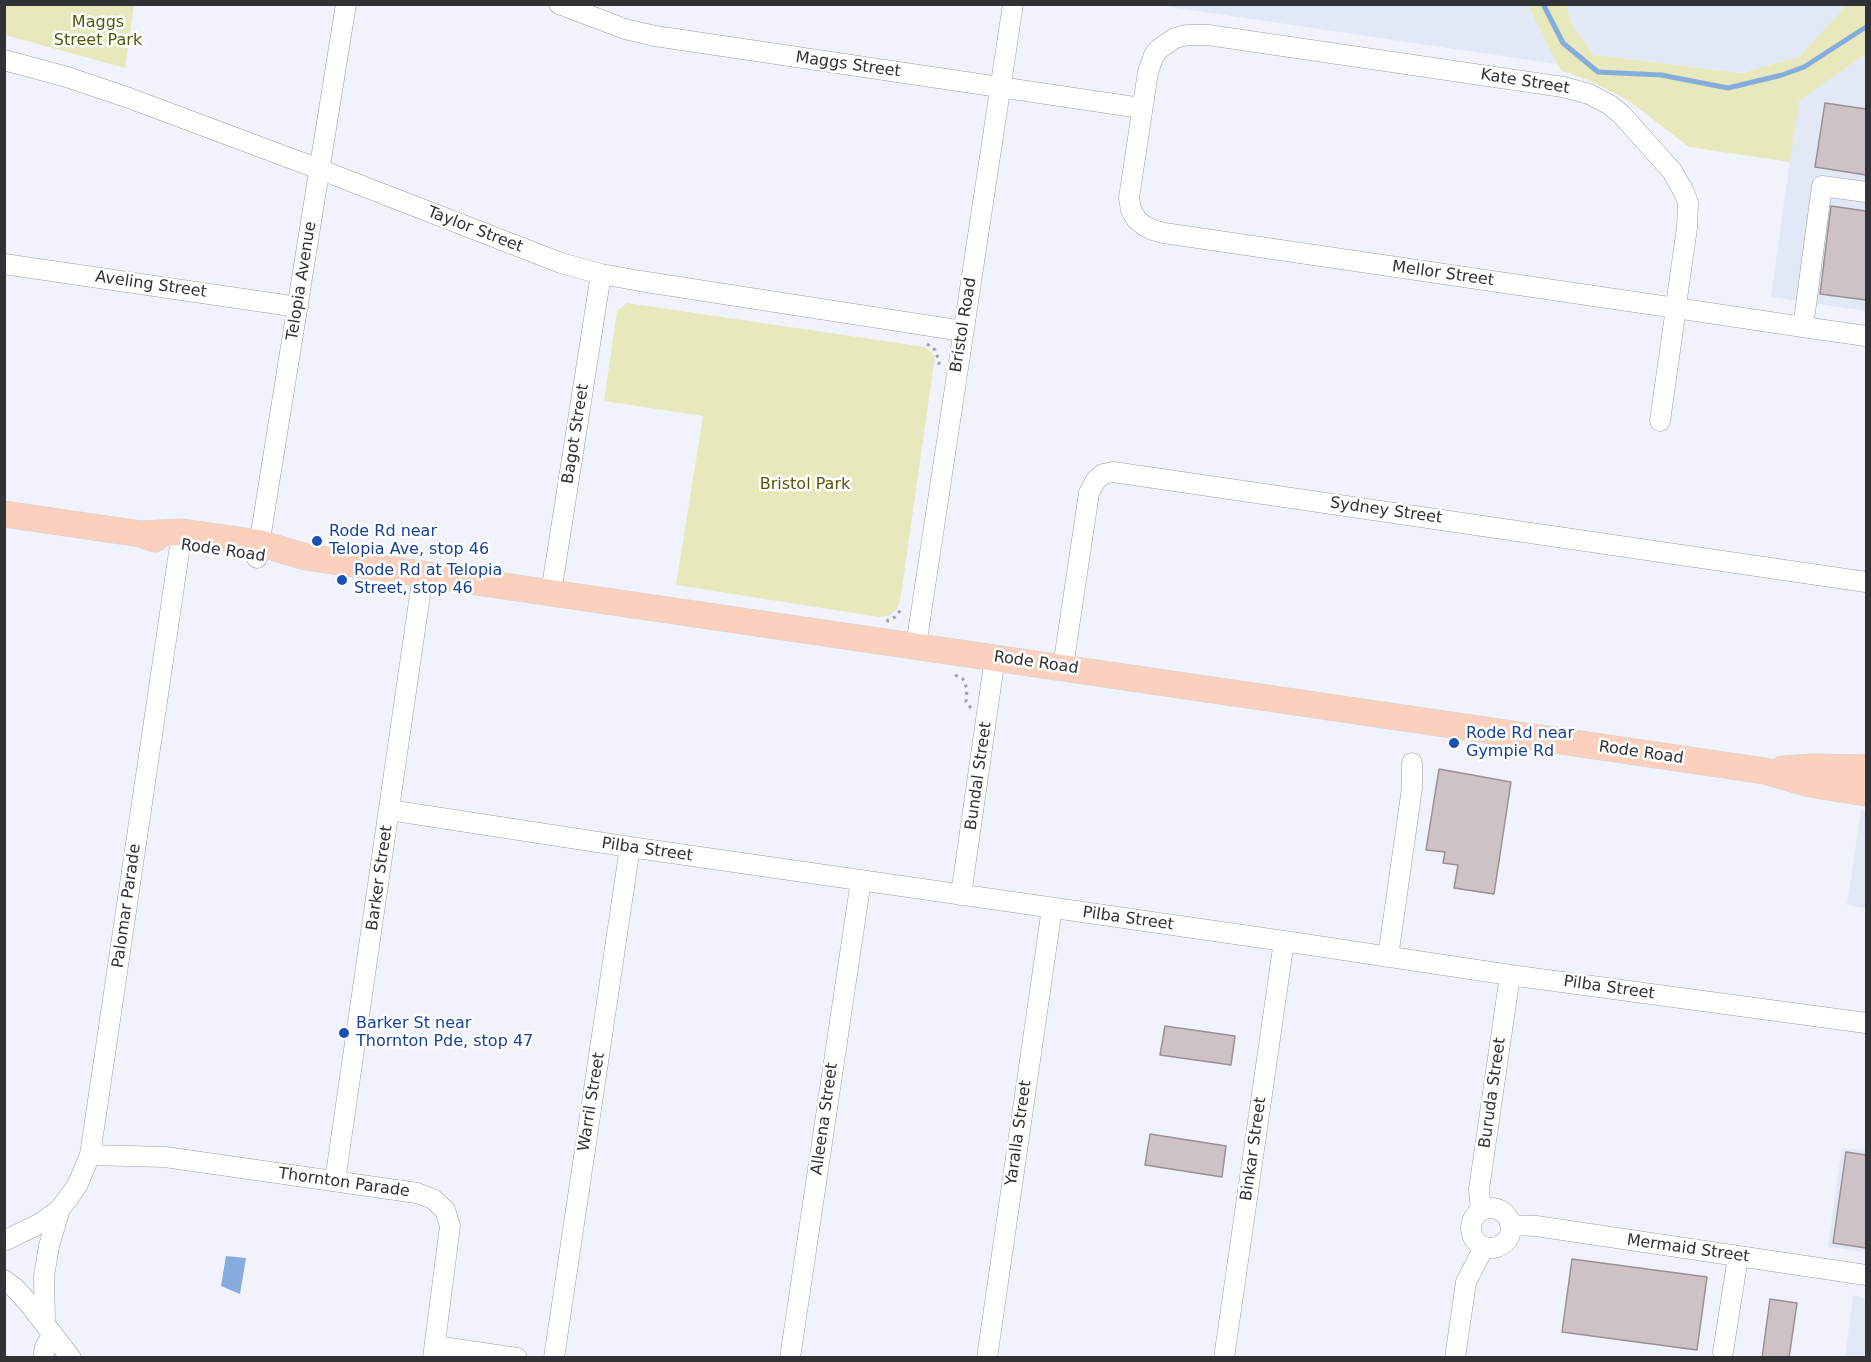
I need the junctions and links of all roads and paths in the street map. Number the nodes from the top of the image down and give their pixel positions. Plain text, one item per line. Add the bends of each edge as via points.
1 (346, 4) edge
2 (559, 4) edge
3 (1013, 4) edge
4 (4, 60) edge
5 (1000, 87) junction
6 (1141, 108) junction
7 (319, 169) junction
8 (1866, 192) edge
9 (4, 264) edge
10 (601, 274) junction
11 (298, 307) junction
12 (1676, 308) junction
13 (1803, 327) junction
14 (963, 331) junction
15 (1866, 336) edge
16 (924, 342) dead end
17 (939, 369) dead end
18 (1660, 421) dead end
19 (4, 514) edge
20 (181, 540) junction
21 (258, 551) junction
22 (423, 574) junction
23 (1866, 582) edge
24 (551, 593) junction
25 (904, 600) dead end
26 (886, 627) dead end
27 (916, 646) junction
28 (995, 657) junction
29 (1063, 667) junction
30 (953, 674) dead end
31 (986, 727) junction
32 (1412, 763) dead end
33 (1866, 768) edge
34 (1765, 771) junction
35 (1866, 793) edge
36 (389, 810) junction
37 (630, 848) junction
38 (861, 880) junction
39 (961, 895) junction
40 (1052, 908) junction
41 (1284, 941) junction
42 (1388, 957) junction
43 (1510, 975) junction
44 (1866, 1023) edge
45 (90, 1155) junction
46 (335, 1181) junction
47 (60, 1209) junction
48 (1481, 1211) junction
49 (1510, 1226) junction
50 (4, 1241) edge
51 (1484, 1247) junction
52 (1738, 1257) junction
53 (1866, 1275) edge
54 (4, 1280) edge
55 (49, 1329) junction
56 (434, 1352) edge
57 (1723, 1352) dead end
58 (43, 1358) edge
59 (71, 1358) edge
60 (517, 1358) edge
61 (554, 1358) edge
62 (790, 1358) edge
63 (987, 1358) edge
64 (1224, 1358) edge
65 (1455, 1358) edge

1 - 7 street, Telopia Avenue
2 - 5 street, Maggs Street via 655,36
3 - 5 street, Bristol Road
4 - 7 street, Taylor Street via 129,98
5 - 6 street, Maggs Street
5 - 14 street, Bristol Road
6 - 12 street, Mellor Street via 1129,198 1137,220 1153,230
6 - 12 street, Kate Street via 1154,55 1175,38 1197,35 1563,87 1600,98 1621,114 1672,171 1684,192 1689,213
7 - 10 street, Taylor Street via 561,263
7 - 11 street, Telopia Avenue
8 - 13 street via 1822,186
9 - 11 street, Aveling Street
10 - 14 street, Taylor Street
10 - 24 street, Bagot Street
11 - 21 street, Telopia Avenue
12 - 13 street, Mellor Street
12 - 18 street, Kate Street
13 - 15 street, Mellor Street
14 - 27 street, Bristol Road
16 - 17 path via 935,350
19 - 20 main road, Rode Road
20 - 21 main road, Rode Road
20 - 45 street, Palomar Parade
21 - 22 main road, Rode Road
22 - 24 main road, Rode Road
22 - 36 street, Barker Street
23 - 29 street, Sydney Street via 1113,472 1096,480 1089,494
24 - 27 main road, Rode Road
25 - 26 path via 900,612 888,620
27 - 28 main road, Rode Road
28 - 29 main road, Rode Road
28 - 31 street, Bundal Street
29 - 34 main road, Rode Road
30 - 31 path via 963,680 966,702
31 - 39 street, Bundal Street
32 - 42 street via 1412,788
33 - 34 main road, Rode Road
34 - 35 main road, Rode Road via 1810,784
36 - 37 street, Pilba Street
36 - 46 street, Barker Street
37 - 38 street, Pilba Street
37 - 61 street, Warril Street
38 - 39 street, Pilba Street
38 - 62 street, Alleena Street
39 - 40 street, Pilba Street
40 - 41 street, Pilba Street
40 - 63 street, Yaralla Street
41 - 42 street, Pilba Street
41 - 64 street, Binkar Street
42 - 43 street, Pilba Street
43 - 44 street, Pilba Street
43 - 48 street, Buruda Street via 1479,1190
45 - 46 street, Thornton Parade via 165,1157
45 - 47 street, Palomar Parade via 77,1186
46 - 56 street, Thornton Parade via 425,1195 445,1210 450,1237
47 - 50 street, Palomar Parade
47 - 55 street via 44,1276
48 - 49 street via 1500,1211
48 - 51 street via 1471,1226 1474,1239
49 - 51 street via 1503,1244
49 - 52 street, Mermaid Street via 1536,1226
51 - 65 street via 1466,1282
52 - 53 street, Mermaid Street
52 - 57 street
54 - 55 street
55 - 58 street
55 - 59 street
56 - 60 street

